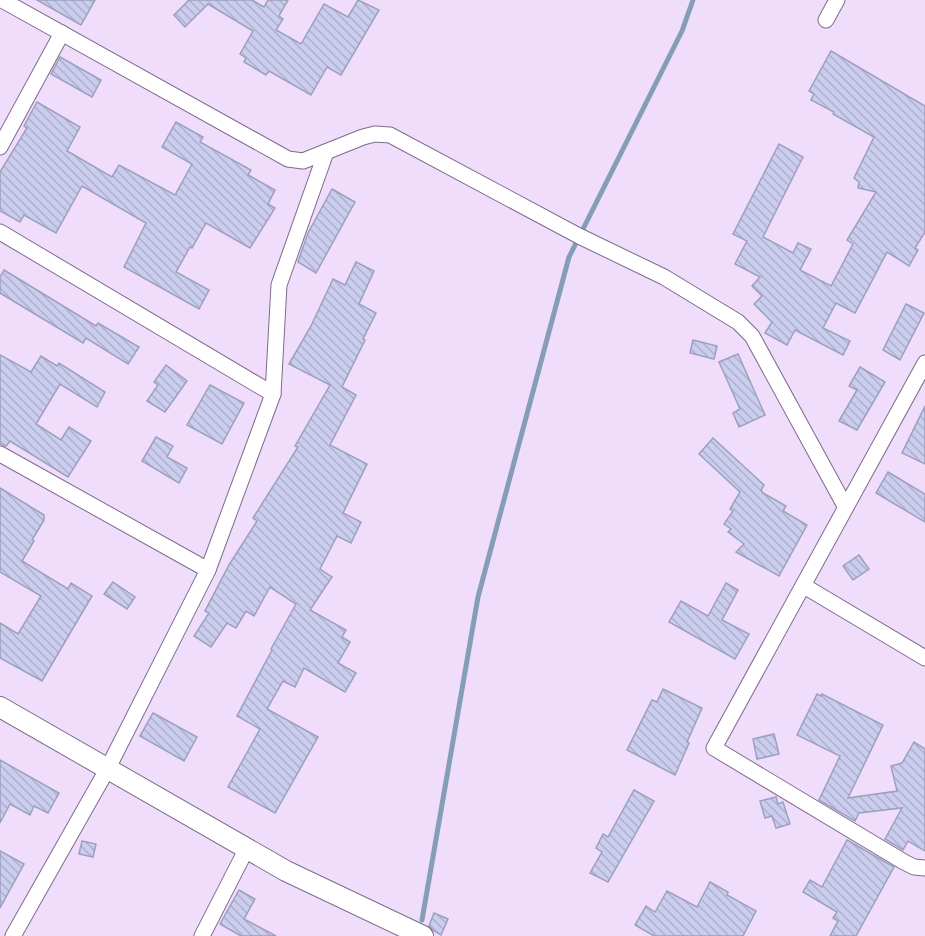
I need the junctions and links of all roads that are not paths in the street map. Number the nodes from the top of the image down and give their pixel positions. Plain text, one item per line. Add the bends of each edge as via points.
1 (2, 0) edge
2 (837, 0) edge
3 (826, 20) dead end
4 (62, 33) junction
5 (0, 147) edge
6 (327, 152) junction
7 (0, 232) edge
8 (925, 363) edge
9 (273, 394) junction
10 (0, 454) edge
11 (845, 506) junction
12 (208, 570) junction
13 (804, 586) junction
14 (925, 658) edge
15 (0, 708) edge
16 (108, 768) junction
17 (248, 848) junction
18 (925, 868) edge
19 (13, 936) edge
20 (202, 936) edge
21 (423, 936) edge

1 - 4 street
2 - 3 street
4 - 5 street
4 - 6 street via 288,159 303,161
6 - 9 street via 279,285
6 - 11 street via 375,134 390,135 664,277 738,322 752,336
7 - 9 street
8 - 11 street
9 - 12 street
10 - 12 street
11 - 13 street
12 - 16 street
13 - 14 street
13 - 18 street via 714,748 904,862
15 - 16 street
16 - 17 street
16 - 19 street
17 - 20 street
17 - 21 street via 286,871

